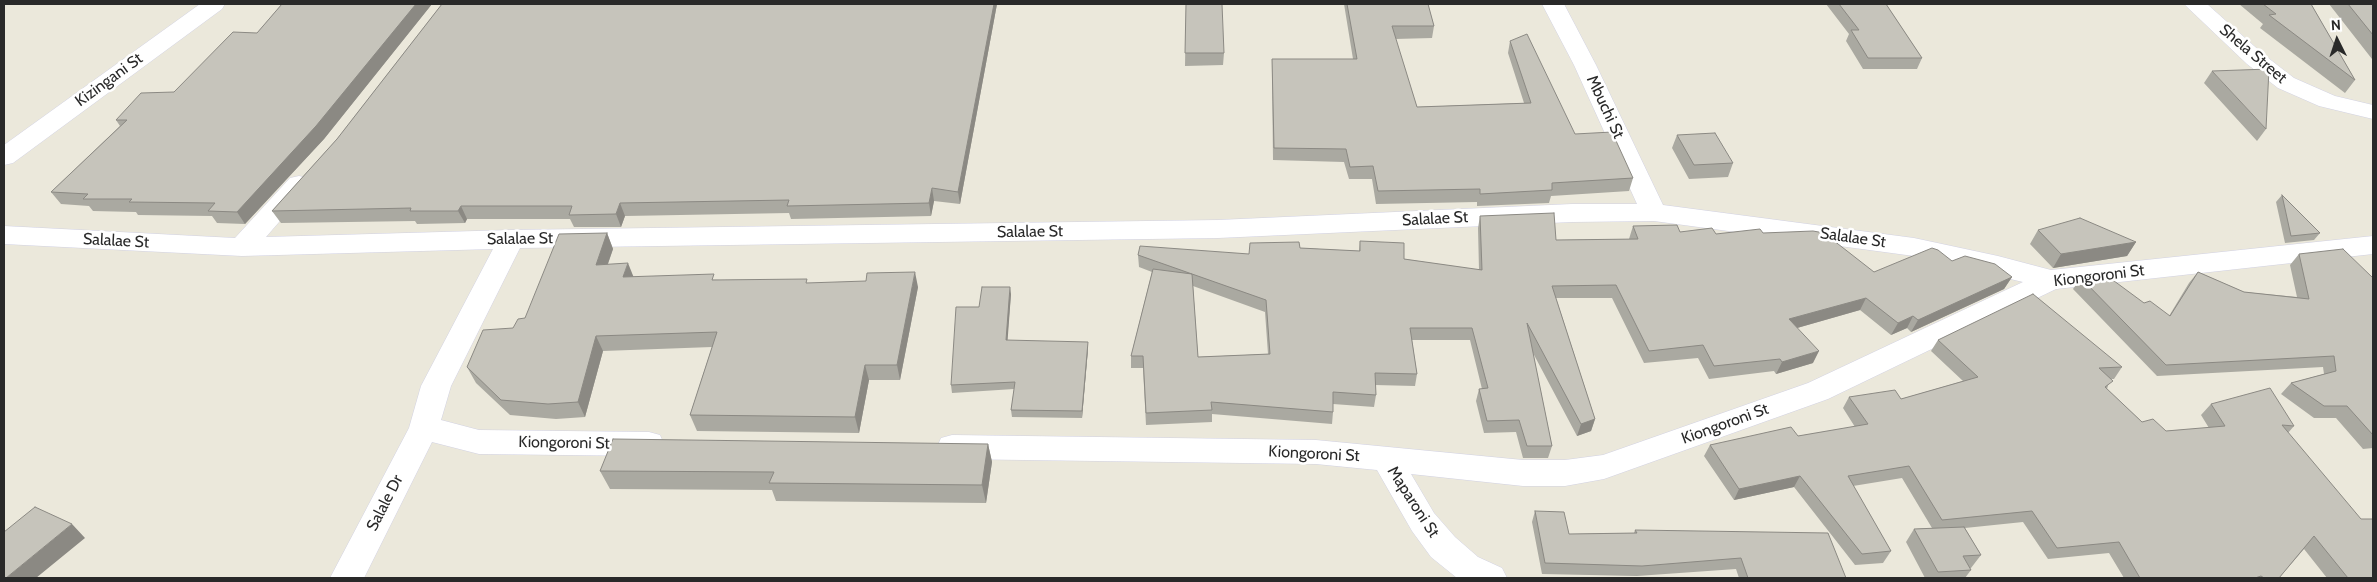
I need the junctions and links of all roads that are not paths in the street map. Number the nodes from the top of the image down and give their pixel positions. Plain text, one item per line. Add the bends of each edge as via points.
1 (214, 4) edge
2 (1553, 4) edge
3 (2195, 4) edge
4 (2373, 112) edge
5 (4, 157) edge
6 (314, 167) edge
7 (1654, 212) junction
8 (4, 235) edge
9 (511, 239) junction
10 (2373, 246) edge
11 (242, 248) junction
12 (2051, 280) junction
13 (424, 428) junction
14 (679, 444) edge
15 (928, 447) edge
16 (1386, 459) junction
17 (347, 578) edge
18 (1490, 578) edge

1 - 5 street, Kizingani St
2 - 7 street, Mbuchi St via 1586,64
3 - 4 street, Shela Street via 2255,60 2286,83 2327,101
6 - 11 street
7 - 9 street, Salalae St via 1218,229
7 - 12 street, Salalae St via 1914,247
8 - 11 street, Salalae St
9 - 11 street, Salalae St
9 - 13 street via 436,386
10 - 12 street, Kiongoroni St
12 - 16 street, Kiongoroni St via 1818,391 1604,467 1564,473 1523,473
13 - 14 street, Kiongoroni St via 480,442
13 - 17 street, Salale Dr
15 - 16 street, Kiongoroni St via 1316,452
16 - 18 street, Maparoni St via 1423,522 1443,548 1466,567

